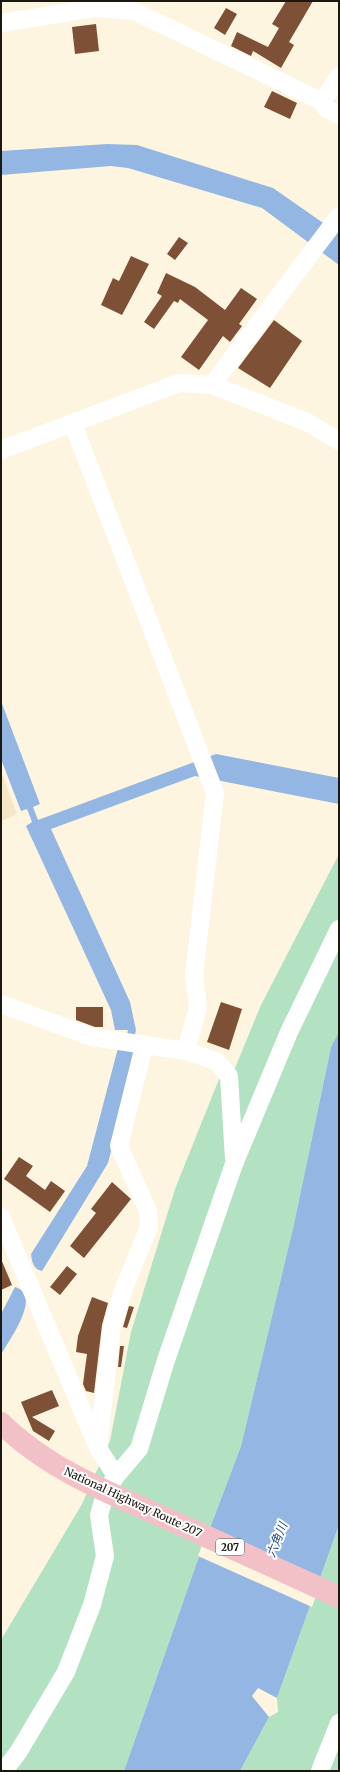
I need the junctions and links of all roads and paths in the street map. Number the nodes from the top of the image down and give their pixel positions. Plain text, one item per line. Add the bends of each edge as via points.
1 (1, 23) edge
2 (339, 76) edge
3 (321, 101) junction
4 (339, 115) edge
5 (336, 220) edge
6 (212, 385) junction
7 (73, 424) junction
8 (339, 441) edge
9 (1, 450) edge
10 (339, 929) edge
11 (1, 1004) edge
12 (134, 1044) junction
13 (186, 1052) junction
14 (234, 1164) junction
15 (1, 1217) edge
16 (1, 1423) edge
17 (98, 1448) junction
18 (114, 1489) junction
19 (339, 1596) edge
20 (339, 1723) edge
21 (4, 1771) edge
22 (320, 1771) edge

1 - 3 street via 95,8 134,11
2 - 3 street
3 - 4 street via 327,110
5 - 6 street
6 - 7 street via 179,383
6 - 8 street via 307,422
7 - 9 street
7 - 13 street via 215,793 194,975 198,1007
10 - 14 street via 289,1032
11 - 12 street via 92,1037
12 - 13 street
12 - 17 street via 119,1146 148,1211 149,1227 112,1326
13 - 14 street via 216,1061 230,1076
14 - 18 street via 166,1360 139,1449
15 - 17 street
16 - 18 highway, National Highway Route 207 / 207 via 17,1439 51,1463
17 - 18 street
18 - 19 highway, National Highway Route 207 / 207
18 - 21 street via 99,1515 105,1556 92,1606 66,1672 19,1751
20 - 22 street

